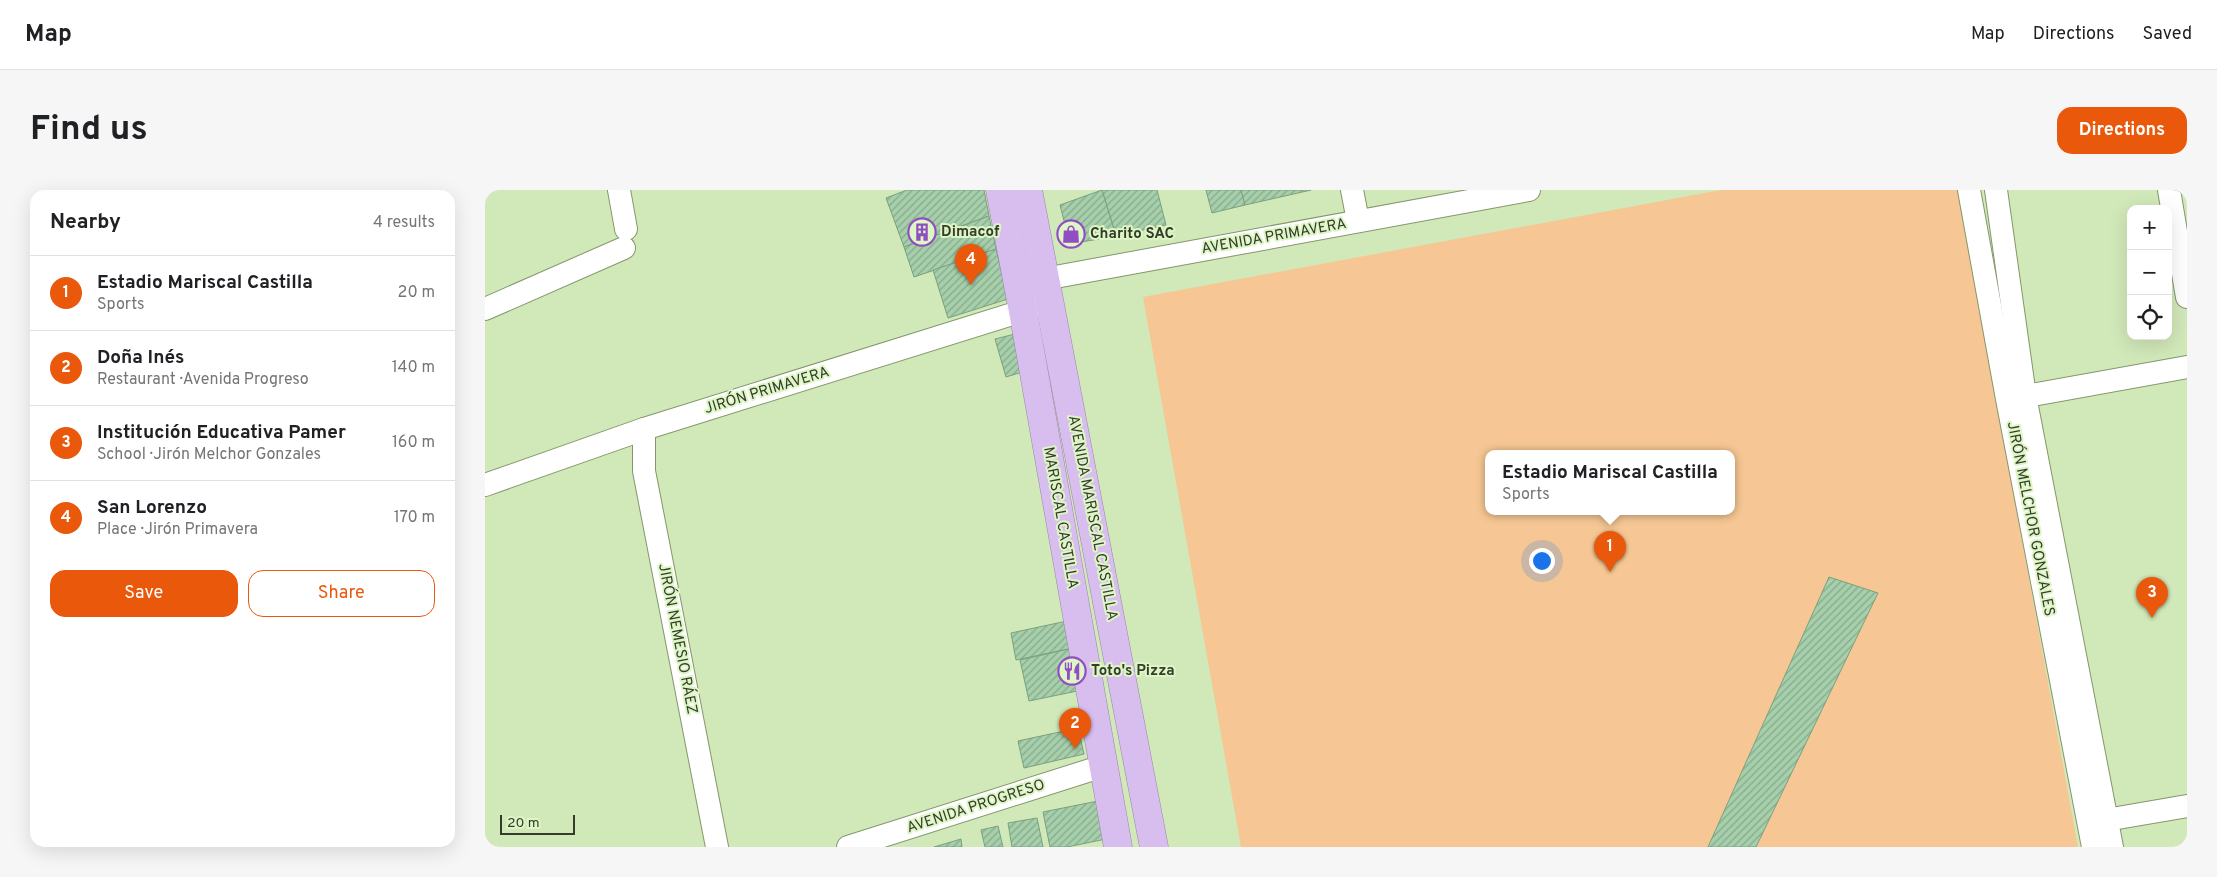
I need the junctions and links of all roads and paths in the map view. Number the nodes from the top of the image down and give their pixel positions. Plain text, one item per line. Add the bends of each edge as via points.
1 (619, 190) edge
2 (1000, 190) edge
3 (1028, 190) edge
4 (1351, 190) edge
5 (1529, 190) edge
6 (1969, 190) edge
7 (1996, 190) edge
8 (2169, 190) edge
9 (1359, 221) junction
10 (1018, 283) junction
11 (1049, 290) junction
12 (2187, 297) edge
13 (485, 309) edge
14 (1023, 311) junction
15 (2187, 367) edge
16 (2016, 398) junction
17 (644, 430) junction
18 (485, 486) edge
19 (1103, 766) junction
20 (2187, 806) edge
21 (2106, 820) junction
22 (717, 847) edge
23 (848, 847) edge
24 (1117, 847) edge
25 (1154, 847) edge
26 (2093, 847) edge
27 (2112, 847) edge

1 - 13 street via 625,238
2 - 10 highway, MARISCAL CASTILLA
3 - 11 highway, AVENIDA MARISCAL CASTILLA
4 - 9 street
5 - 9 street, AVENIDA PRIMAVERA
6 - 16 street, JIRÓN MELCHOR GONZALES
7 - 16 street, JIRÓN MELCHOR GONZALES
8 - 12 street
9 - 11 street, AVENIDA PRIMAVERA
10 - 11 street, AVENIDA PRIMAVERA
10 - 14 highway, MARISCAL CASTILLA
11 - 14 street, JIRÓN PRIMAVERA
11 - 25 highway, AVENIDA MARISCAL CASTILLA
14 - 17 street, JIRÓN PRIMAVERA
14 - 19 highway, MARISCAL CASTILLA
15 - 16 street
16 - 21 street, JIRÓN MELCHOR GONZALES
16 - 26 street, JIRÓN MELCHOR GONZALES
17 - 18 street, JIRÓN PRIMAVERA
17 - 22 street, JIRÓN NEMESIO RÁEZ via 644,471
19 - 23 street, AVENIDA PROGRESO
19 - 24 highway, MARISCAL CASTILLA
20 - 21 street
21 - 27 street, JIRÓN MELCHOR GONZALES

